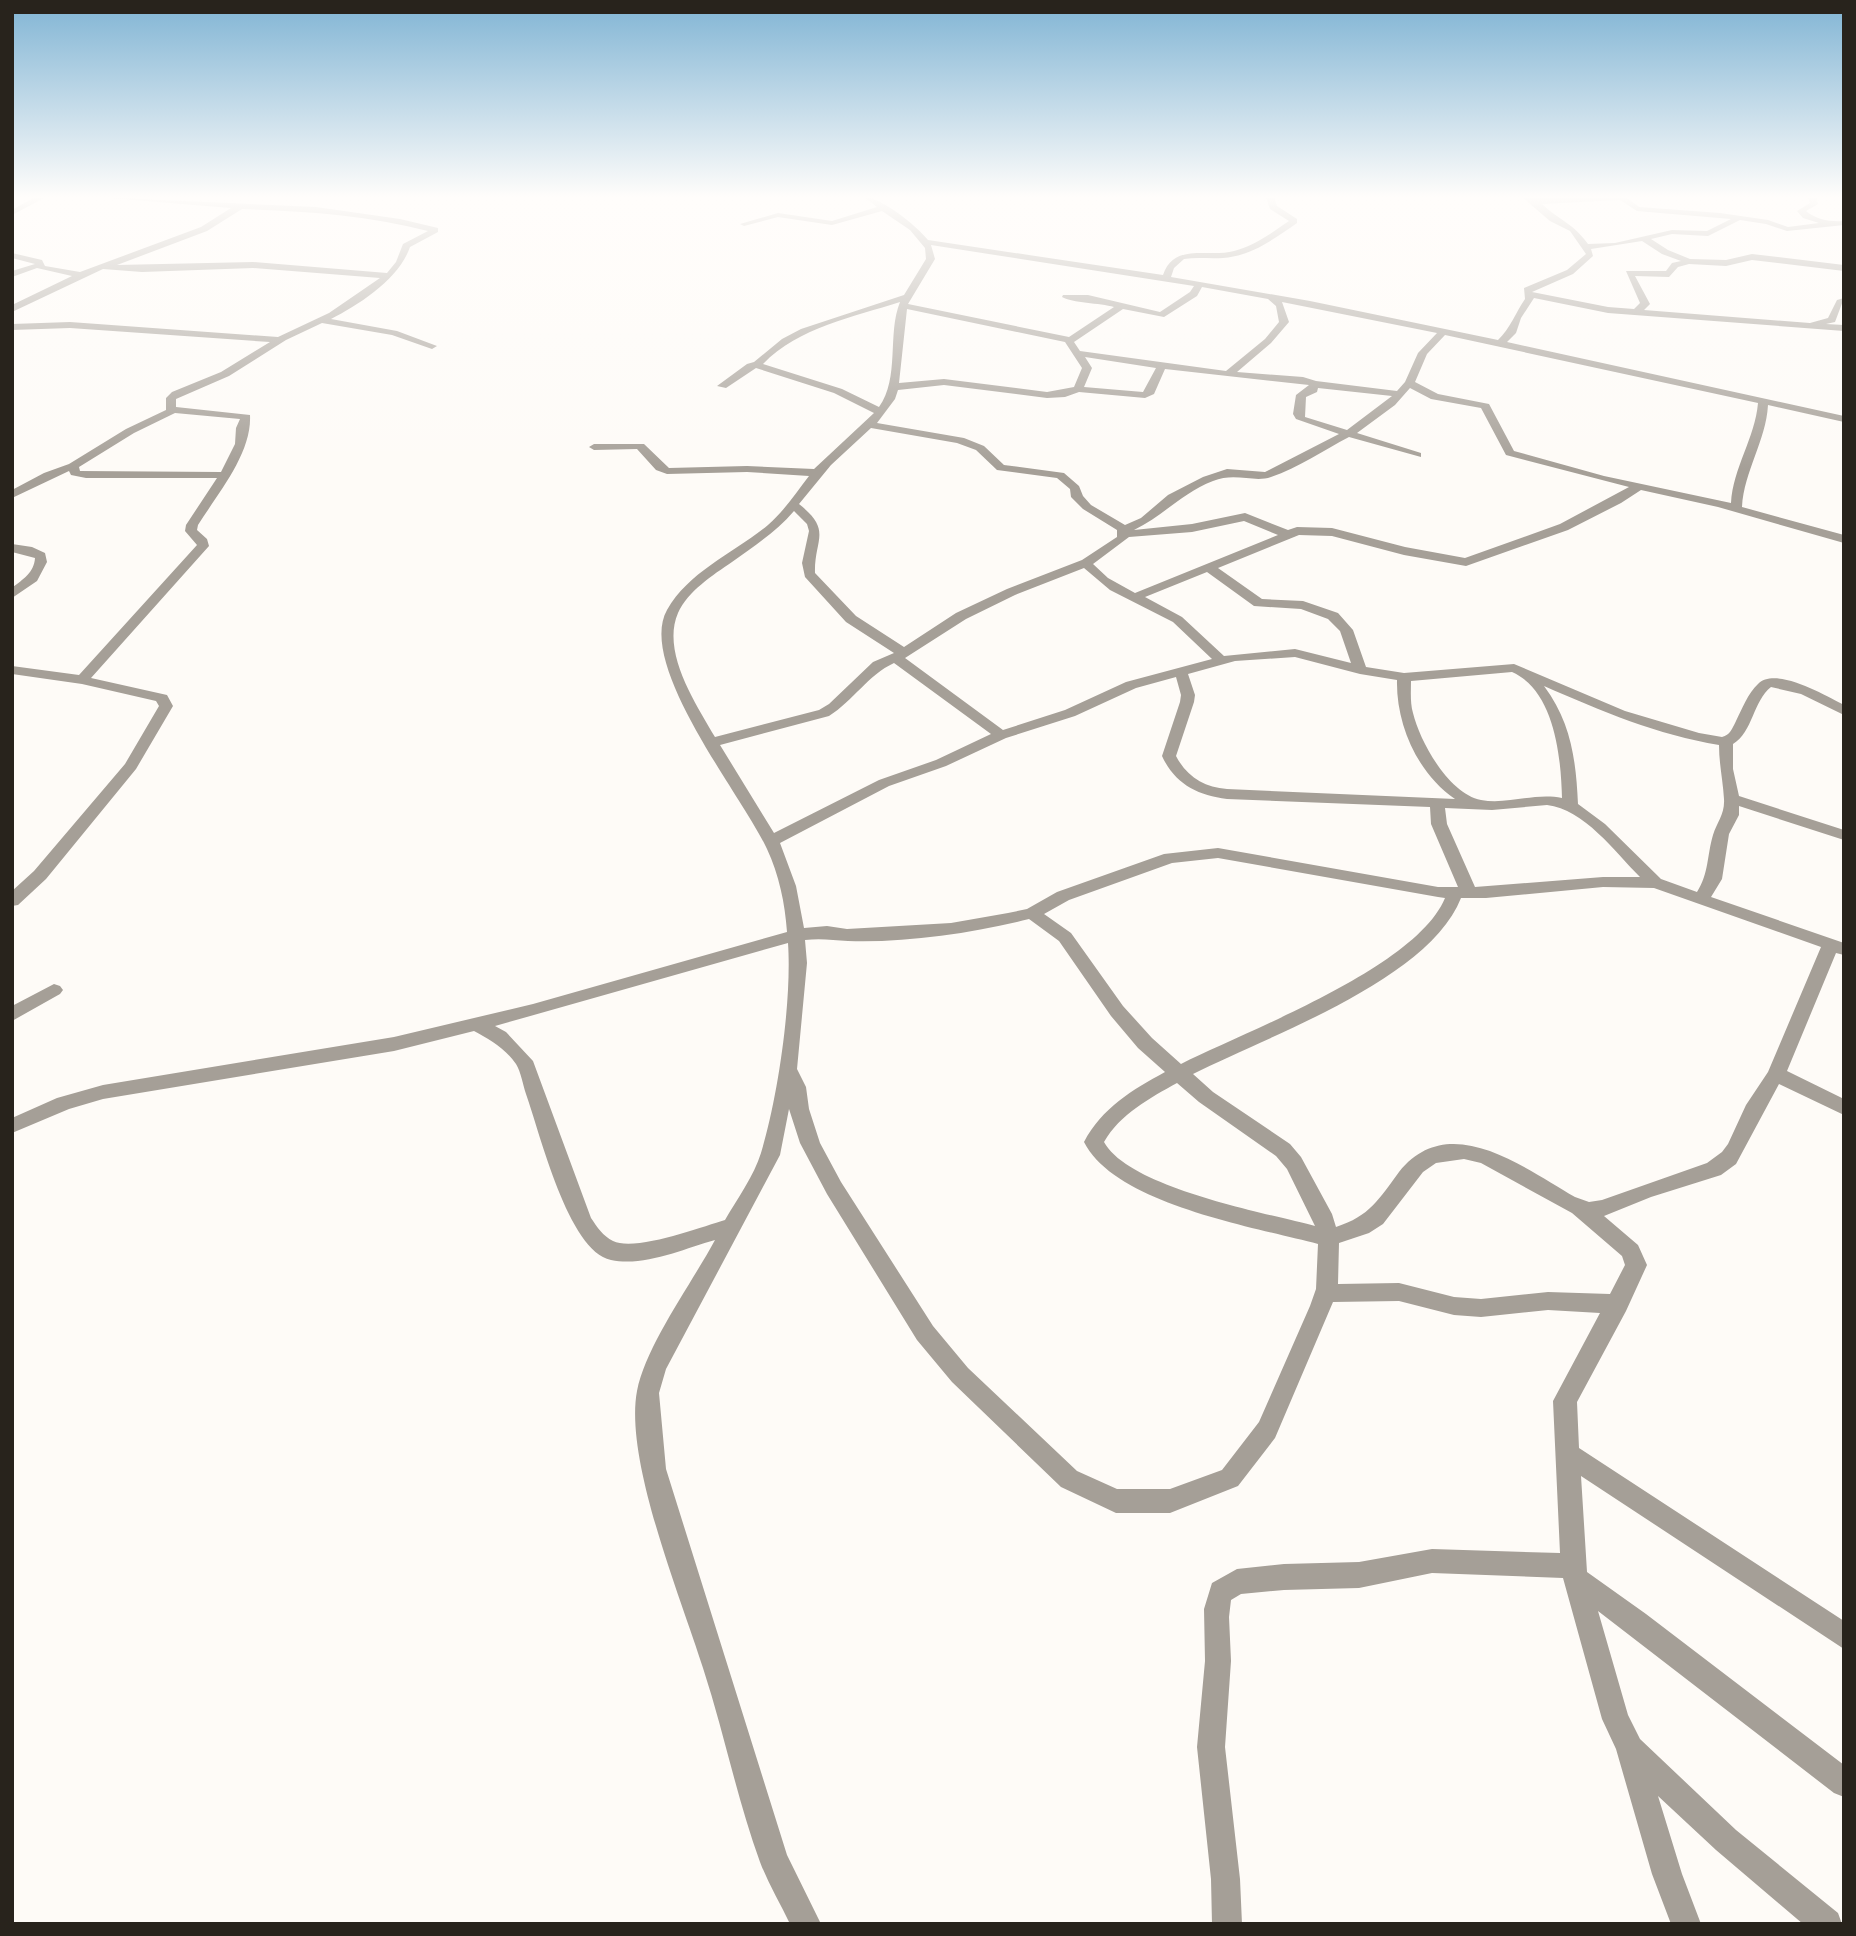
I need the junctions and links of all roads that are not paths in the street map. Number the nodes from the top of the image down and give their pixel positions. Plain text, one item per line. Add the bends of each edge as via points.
1 (56, 287) edge
2 (374, 287) edge
3 (913, 287) edge
4 (1198, 287) edge
5 (1212, 287) edge
6 (1531, 287) edge
7 (1636, 287) edge
8 (1529, 294) junction
9 (1066, 297) dead end
10 (1272, 298) junction
11 (904, 301) junction
12 (1844, 301) edge
13 (1121, 306) junction
14 (12, 309) edge
15 (1637, 311) junction
16 (321, 320) junction
17 (1803, 324) junction
18 (12, 327) edge
19 (1844, 328) edge
20 (1443, 332) junction
21 (280, 340) junction
22 (1070, 340) junction
23 (1500, 344) junction
24 (432, 346) dead end
25 (1075, 353) junction
26 (757, 365) junction
27 (1162, 366) junction
28 (1228, 374) junction
29 (1410, 383) junction
30 (1314, 384) junction
31 (722, 386) dead end
32 (894, 387) junction
33 (1078, 389) junction
34 (1400, 394) junction
35 (1763, 402) junction
36 (172, 410) junction
37 (880, 412) junction
38 (1844, 419) edge
39 (866, 424) junction
40 (1349, 433) junction
41 (594, 447) dead end
42 (1417, 456) dead end
43 (73, 466) junction
44 (818, 473) junction
45 (225, 475) junction
46 (1639, 486) junction
47 (12, 495) edge
48 (793, 505) junction
49 (1736, 508) junction
50 (1125, 532) junction
51 (1287, 534) junction
52 (1844, 539) edge
53 (12, 548) edge
54 (1086, 563) junction
55 (1207, 566) junction
56 (12, 594) edge
57 (1135, 597) junction
58 (900, 655) junction
59 (1220, 660) junction
60 (12, 670) edge
61 (1360, 670) junction
62 (1524, 671) junction
63 (1181, 672) junction
64 (1405, 677) junction
65 (82, 680) junction
66 (1844, 711) edge
67 (1001, 735) junction
68 (1726, 741) junction
69 (713, 742) junction
70 (1732, 799) junction
71 (1437, 803) junction
72 (1483, 805) junction
73 (1570, 805) junction
74 (1844, 835) edge
75 (771, 841) junction
76 (1655, 883) junction
77 (1462, 893) junction
78 (1701, 899) junction
79 (12, 901) edge
80 (1032, 914) junction
81 (796, 935) junction
82 (1837, 947) edge
83 (54, 990) dead end
84 (12, 1016) edge
85 (477, 1024) junction
86 (788, 1069) junction
87 (1179, 1073) junction
88 (1776, 1074) junction
89 (1844, 1108) edge
90 (13, 1125) edge
91 (1580, 1209) junction
92 (733, 1227) junction
93 (1328, 1238) junction
94 (1325, 1293) junction
95 (1618, 1304) junction
96 (1569, 1455) junction
97 (1574, 1572) junction
98 (1844, 1636) edge
99 (1629, 1746) junction
100 (1844, 1783) edge
101 (806, 1924) edge
102 (1227, 1924) edge
103 (1686, 1924) edge
104 (1827, 1924) edge

1 - 14 street
2 - 16 street
3 - 11 street
4 - 13 street via 1164,315
5 - 10 street
6 - 8 street
7 - 15 street via 1645,304
8 - 15 street
8 - 23 street via 1525,309
9 - 13 street
10 - 20 street
10 - 28 street via 1280,305 1284,322
11 - 22 street
11 - 26 street via 817,325
11 - 32 street
12 - 17 street via 1832,320
13 - 22 street
15 - 17 street
16 - 21 street
16 - 24 street via 394,333
17 - 19 street
18 - 21 street via 70,325
20 - 23 street
20 - 29 street via 1423,353
21 - 36 street via 225,374 172,397
22 - 25 street
23 - 35 street
25 - 27 street
25 - 33 street via 1087,368
26 - 31 street
26 - 37 street via 838,391
27 - 28 street
27 - 33 street via 1147,394
28 - 30 street
29 - 34 street
29 - 46 street via 1425,392 1485,406 1510,453
30 - 34 street
30 - 40 street via 1313,390 1301,395 1301,419
32 - 33 street via 948,382 1051,396
32 - 37 street
34 - 40 street
35 - 38 street
35 - 49 street via 1762,423 1735,490
36 - 43 street
36 - 45 street via 246,417 241,428 244,442
37 - 39 street
39 - 44 street
39 - 50 street via 960,440 980,448 1001,468 1060,475 1087,508
40 - 42 street
40 - 50 street via 1267,475 1227,472 1207,479 1172,497
41 - 44 street via 640,446 667,471
43 - 45 street via 75,472 86,475
43 - 47 street
44 - 48 street
45 - 65 street via 192,525 193,534 203,542 200,550
46 - 49 street
46 - 51 street via 1563,527 1462,563 1332,532
48 - 58 street via 814,524 816,543 807,566 813,580 851,618
48 - 69 street via 774,526 693,586 667,625 667,653 673,672
49 - 52 street
50 - 51 street via 1192,528 1245,517
50 - 54 street via 1122,540
51 - 55 street
53 - 56 street via 34,552 42,562 34,577
54 - 57 street
54 - 58 street via 961,616
55 - 57 street
55 - 61 street via 1259,603 1303,605 1334,616 1346,630
57 - 59 street via 1175,618
58 - 67 street
58 - 69 street via 878,665 824,713
59 - 61 street via 1295,653
59 - 63 street
60 - 65 street
61 - 64 street
62 - 64 street via 1502,668
62 - 68 street via 1620,714
62 - 73 street via 1559,717
63 - 67 street via 1131,685 1070,713
63 - 71 street via 1188,695 1169,756 1181,775 1198,789
64 - 72 street via 1406,714 1417,739 1453,793
65 - 79 street via 162,698 165,711 131,766 49,865
66 - 68 street via 1806,691 1769,683 1753,701 1737,733
67 - 75 street via 884,783
68 - 70 street
69 - 75 street
70 - 74 street
70 - 78 street via 1714,879
71 - 72 street
71 - 77 street via 1439,824
72 - 73 street
73 - 76 street
75 - 81 street via 787,879
76 - 77 street via 1603,882
76 - 78 street
77 - 80 street via 1209,853 1170,858 1063,896
77 - 87 street via 1398,958 1366,982
78 - 82 street
80 - 81 street via 951,929
80 - 87 street via 1065,937 1117,1011
81 - 85 street
81 - 86 street via 798,963
82 - 88 street
83 - 84 street
85 - 90 street via 394,1044 103,1092
85 - 92 street via 500,1037 524,1062 572,1198 594,1239 611,1251 635,1253
86 - 92 street via 770,1155
86 - 94 street via 810,1143 925,1333 960,1376 1069,1479 1116,1501 1170,1501 1230,1478 1267,1430
87 - 93 street via 1283,1150 1325,1220
87 - 93 street via 1107,1121 1094,1142 1099,1152 1152,1188
88 - 89 street
88 - 91 street via 1736,1148 1714,1169 1604,1208
91 - 93 street via 1487,1157 1452,1152 1431,1156 1416,1166 1376,1218
91 - 95 street via 1634,1256 1636,1269
92 - 101 street via 655,1367 648,1393 649,1431 654,1469 774,1860
93 - 94 street
94 - 95 street via 1399,1292 1481,1308 1548,1301
95 - 96 street via 1565,1401
96 - 97 street
96 - 98 street
97 - 99 street via 1609,1698
97 - 100 street
97 - 102 street via 1432,1561 1359,1576 1237,1582 1221,1592 1215,1624 1211,1748 1226,1869
99 - 103 street
99 - 104 street via 1752,1866

